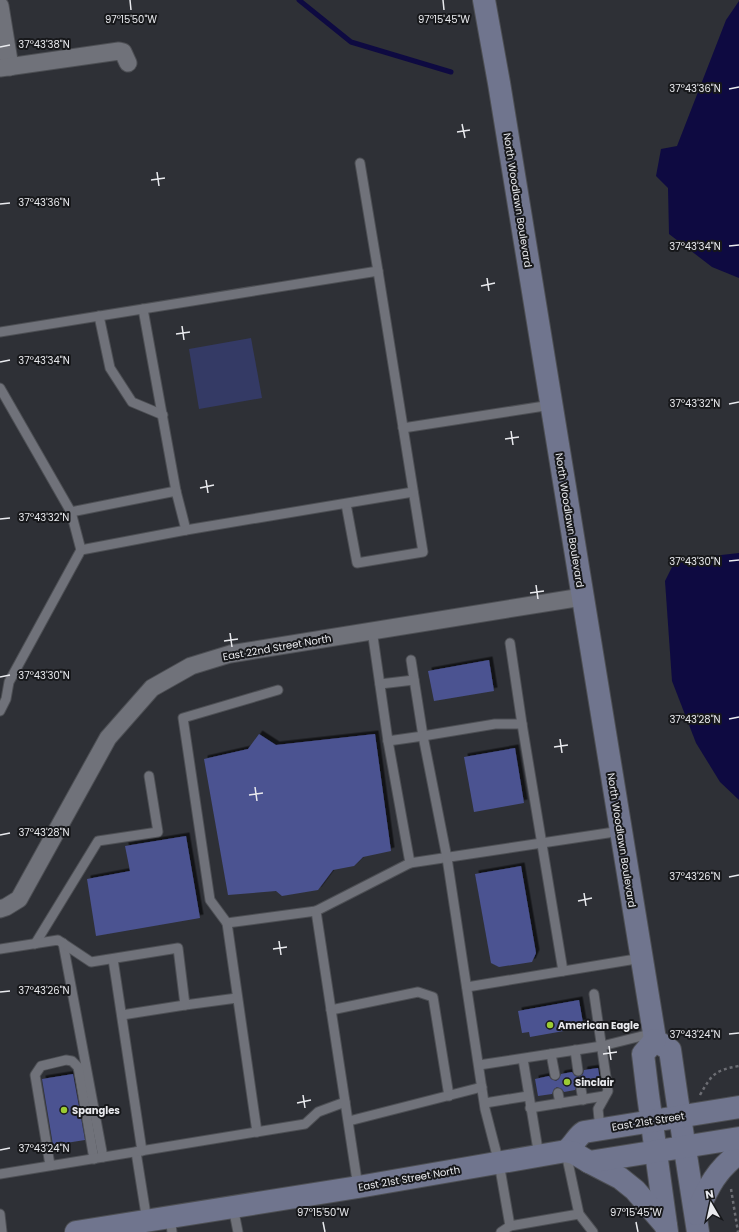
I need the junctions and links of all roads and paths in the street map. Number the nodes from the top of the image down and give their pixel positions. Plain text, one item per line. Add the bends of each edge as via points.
1 (484, 0) edge
2 (0, 6) edge
3 (128, 63) dead end
4 (5, 67) edge
5 (360, 163) dead end
6 (378, 271) junction
7 (143, 309) junction
8 (99, 316) junction
9 (0, 332) edge
10 (0, 388) edge
11 (551, 405) junction
12 (162, 415) junction
13 (403, 428) junction
14 (176, 491) junction
15 (413, 492) junction
16 (346, 504) junction
17 (71, 512) junction
18 (186, 530) junction
19 (81, 550) junction
20 (582, 597) junction
21 (372, 630) junction
22 (510, 643) dead end
23 (411, 660) dead end
24 (414, 680) junction
25 (380, 684) junction
26 (278, 690) dead end
27 (0, 710) edge
28 (522, 724) junction
29 (423, 736) junction
30 (388, 741) junction
31 (149, 776) dead end
32 (621, 831) junction
33 (542, 843) junction
34 (447, 858) junction
35 (410, 863) junction
36 (0, 909) edge
37 (316, 911) junction
38 (226, 923) junction
39 (63, 943) junction
40 (35, 944) junction
41 (0, 950) edge
42 (642, 958) junction
43 (113, 959) junction
44 (563, 971) junction
45 (467, 987) junction
46 (594, 994) dead end
47 (237, 998) junction
48 (185, 1005) junction
49 (331, 1010) junction
50 (122, 1015) junction
51 (655, 1037) junction
52 (602, 1046) junction
53 (575, 1050) junction
54 (551, 1054) junction
55 (523, 1059) junction
56 (479, 1065) junction
57 (739, 1066) edge
58 (578, 1071) dead end
59 (555, 1075) dead end
60 (482, 1087) junction
61 (581, 1089) dead end
62 (558, 1093) dead end
63 (700, 1095) dead end
64 (448, 1096) junction
65 (528, 1096) junction
66 (604, 1096) junction
67 (583, 1100) junction
68 (345, 1102) junction
69 (485, 1103) junction
70 (560, 1103) junction
71 (739, 1107) edge
72 (530, 1108) junction
73 (680, 1116) junction
74 (652, 1120) junction
75 (349, 1121) junction
76 (600, 1129) junction
77 (257, 1132) junction
78 (739, 1138) edge
79 (684, 1146) junction
80 (139, 1151) junction
81 (566, 1151) junction
82 (656, 1151) junction
83 (739, 1153) edge
84 (538, 1156) junction
85 (99, 1158) junction
86 (589, 1162) junction
87 (499, 1163) junction
88 (50, 1165) junction
89 (0, 1174) edge
90 (358, 1187) junction
91 (731, 1188) dead end
92 (233, 1207) junction
93 (0, 1214) edge
94 (579, 1214) junction
95 (147, 1221) junction
96 (697, 1223) edge
97 (171, 1225) edge
98 (510, 1226) junction
99 (667, 1229) edge
100 (2, 1232) edge
101 (79, 1232) edge
102 (238, 1232) edge
103 (501, 1232) edge
104 (593, 1232) edge
105 (738, 1232) edge

1 - 11 main road, North Woodlawn Boulevard
2 - 4 street
3 - 4 street via 123,52 118,50
5 - 6 lane
6 - 7 lane
6 - 13 lane
7 - 8 lane
7 - 12 lane
8 - 9 lane
8 - 12 lane via 110,368 132,402
10 - 17 lane
11 - 13 lane
11 - 20 main road, North Woodlawn Boulevard
12 - 14 lane
13 - 15 lane
14 - 17 lane
14 - 18 lane
15 - 16 lane
15 - 16 lane via 423,552 357,563
16 - 18 lane
17 - 19 lane
18 - 19 lane
19 - 27 lane via 9,682 6,699
20 - 21 street, East 22nd Street North
20 - 32 main road, North Woodlawn Boulevard
21 - 25 lane
21 - 36 street, East 22nd Street North via 230,654 191,666 152,688 108,738 19,899
22 - 28 lane
23 - 24 lane
24 - 25 lane
24 - 29 lane
25 - 30 lane
26 - 38 lane via 184,718 210,900
28 - 29 lane via 495,724
28 - 33 lane
29 - 30 lane
29 - 34 lane
30 - 35 lane
31 - 40 lane via 158,832 98,841
32 - 33 lane
32 - 42 main road, North Woodlawn Boulevard
33 - 34 lane
33 - 44 lane
34 - 35 lane
34 - 45 lane
35 - 37 lane
37 - 38 lane
37 - 49 lane
38 - 47 lane
39 - 40 lane via 58,940
39 - 43 lane via 91,962
39 - 85 lane
40 - 41 lane
42 - 44 lane
42 - 51 main road, North Woodlawn Boulevard
43 - 48 lane via 178,948
43 - 50 lane
44 - 45 lane
45 - 56 lane
46 - 52 lane
47 - 48 lane
47 - 77 lane
48 - 50 lane
49 - 64 lane via 418,992 433,997
49 - 68 lane
50 - 80 lane
51 - 52 lane
51 - 73 main road via 670,1050
51 - 74 main road via 643,1054
52 - 53 lane
52 - 66 lane via 608,1091
53 - 54 lane
53 - 58 lane
54 - 55 lane
54 - 59 lane
55 - 56 lane
55 - 65 lane
56 - 60 lane
57 - 63 path via 723,1069 714,1074
60 - 64 lane
60 - 69 lane
61 - 67 lane
62 - 70 lane
64 - 75 lane
65 - 69 lane
65 - 72 lane
66 - 67 lane
66 - 76 lane via 598,1109
67 - 70 lane
68 - 75 lane
68 - 77 lane via 318,1112 305,1124
69 - 87 lane
70 - 72 lane
71 - 73 main road, East 21st Street
72 - 84 lane
73 - 74 main road, East 21st Street
73 - 79 main road
74 - 76 main road, East 21st Street
74 - 82 main road
75 - 90 lane
76 - 81 main road, East 21st Street via 580,1134 576,1143
77 - 80 lane
78 - 79 main road
79 - 82 main road
79 - 96 main road
80 - 85 lane
80 - 95 lane
81 - 84 main road, East 21st Street North
81 - 86 main road
81 - 94 lane
82 - 86 main road
82 - 99 main road
83 - 96 main road via 715,1176
84 - 87 main road, East 21st Street North
85 - 88 lane
85 - 88 lane via 78,1067 72,1061 66,1060 41,1066 35,1074
86 - 99 main road via 620,1178 635,1190
87 - 90 main road, East 21st Street North
87 - 98 lane
88 - 89 lane
90 - 92 main road, East 21st Street North
91 - 105 path
92 - 97 main road, East 21st Street North
92 - 102 lane
93 - 100 lane
94 - 98 lane
94 - 104 lane
95 - 97 main road, East 21st Street North
95 - 101 main road, East 21st Street North
98 - 103 lane

